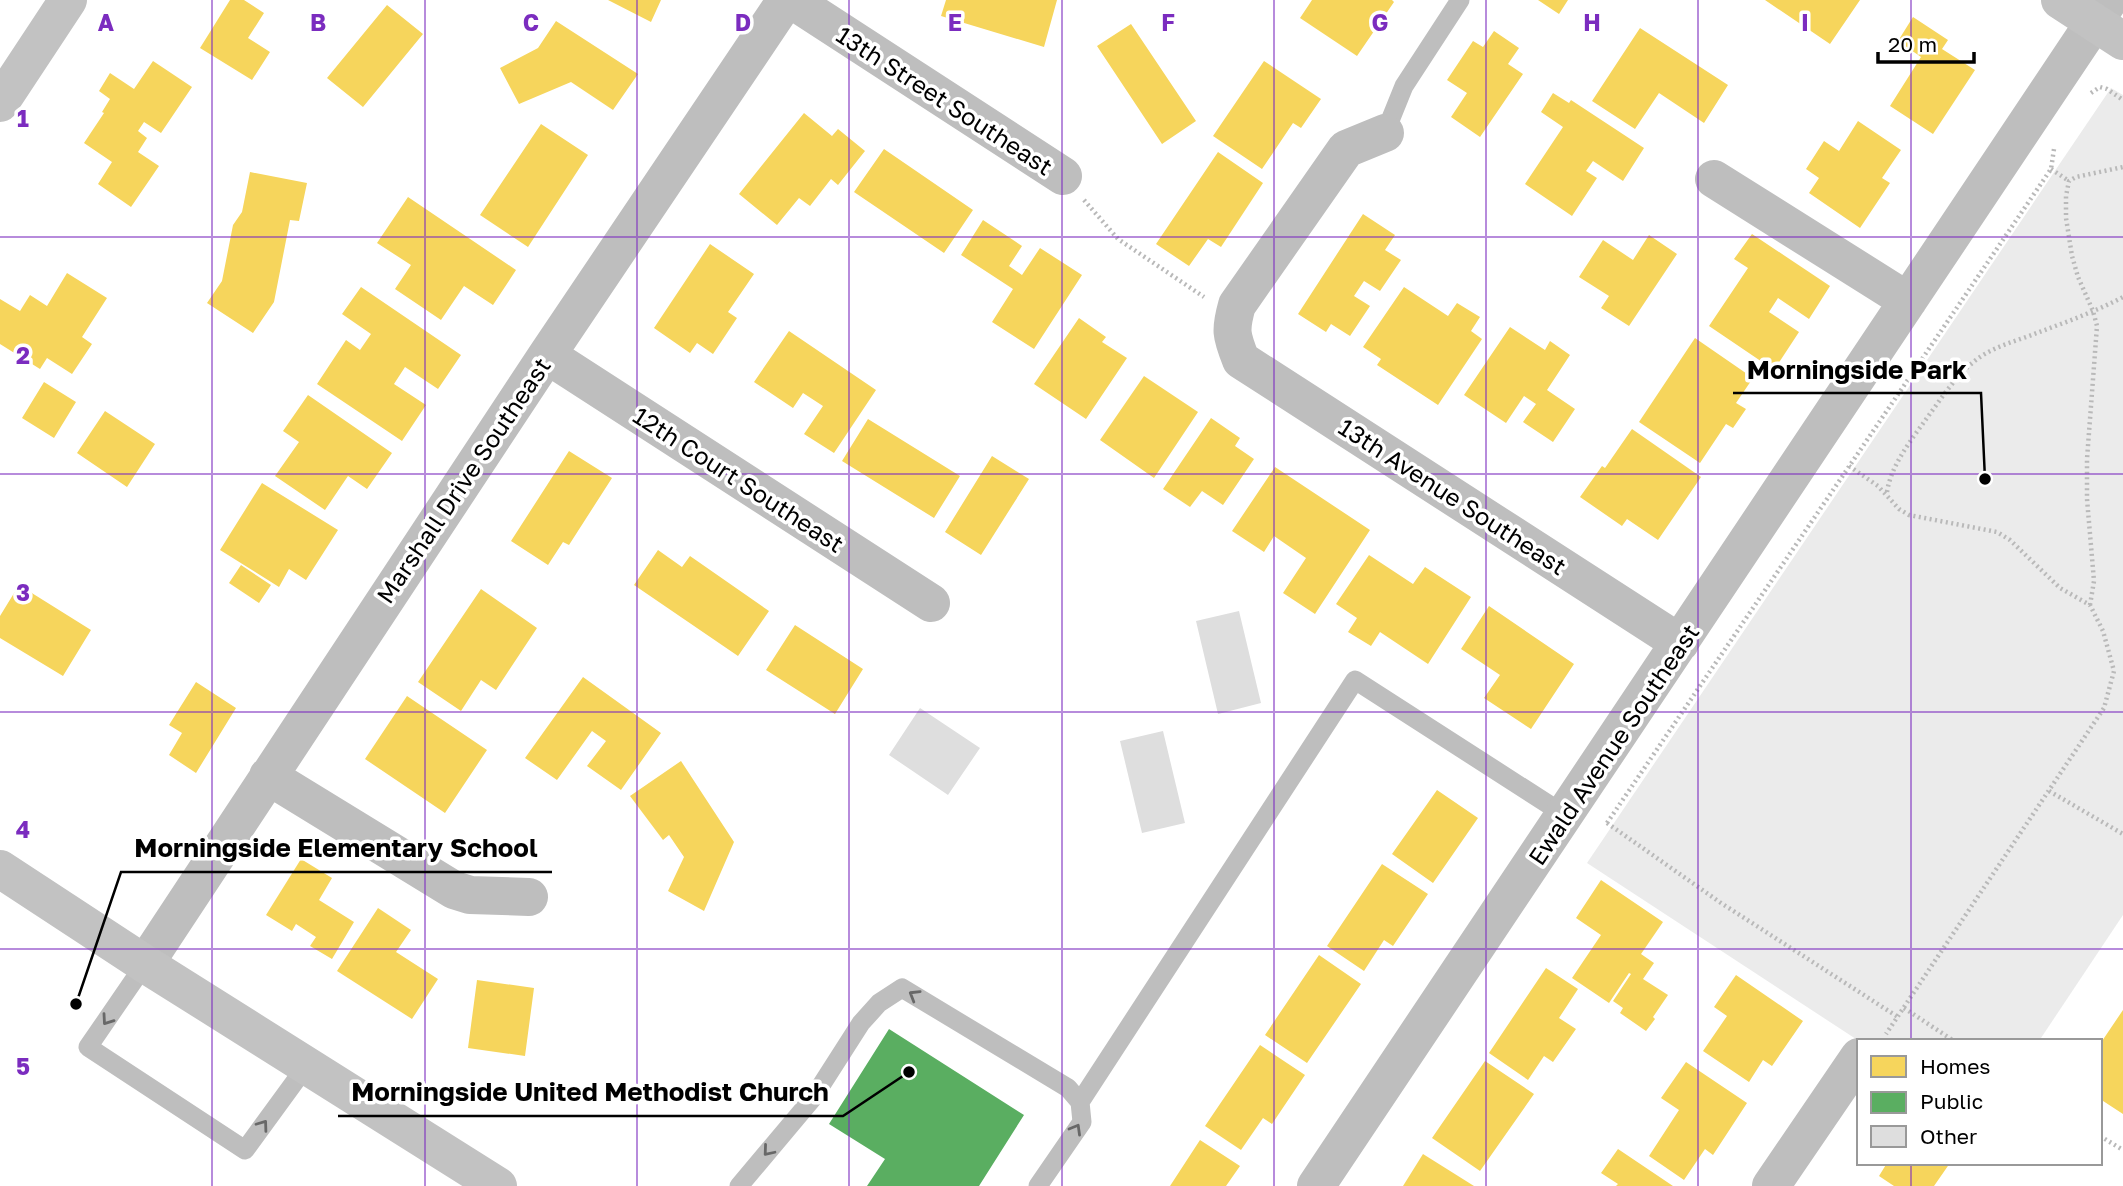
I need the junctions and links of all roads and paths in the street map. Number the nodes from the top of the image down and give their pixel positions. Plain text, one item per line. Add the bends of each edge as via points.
1 (68, 0) edge
2 (786, 0) edge
3 (792, 0) edge
4 (1460, 0) edge
5 (2060, 0) edge
6 (2109, 21) edge
7 (2089, 95) dead end
8 (2123, 100) edge
9 (0, 103) edge
10 (1385, 133) joint
11 (2054, 146) dead end
12 (2123, 167) edge
13 (2051, 169) junction
14 (1063, 176) joint
15 (1714, 179) dead end
16 (2069, 181) junction
17 (2123, 297) edge
18 (1908, 301) junction
19 (2094, 311) junction
20 (1234, 330) junction
21 (547, 355) junction
22 (1849, 466) junction
23 (1887, 493) junction
24 (931, 603) dead end
25 (2090, 605) junction
26 (1680, 643) junction
27 (2123, 667) edge
28 (2114, 671) junction
29 (268, 776) junction
30 (2049, 791) junction
31 (1570, 808) junction
32 (1607, 823) junction
33 (2123, 834) edge
34 (0, 869) edge
35 (528, 897) dead end
36 (145, 964) junction
37 (1903, 1007) junction
38 (1898, 1017) junction
39 (1882, 1039) edge
40 (1951, 1039) edge
41 (1857, 1060) edge
42 (307, 1065) junction
43 (1080, 1102) junction
44 (2102, 1137) edge
45 (2123, 1150) edge
46 (498, 1186) edge
47 (739, 1186) edge
48 (1038, 1186) edge
49 (1316, 1186) edge
50 (1770, 1186) edge

1 - 9 main road
2 - 21 street, Marshall Drive Southeast
3 - 14 street, 13th Street Southeast
4 - 10 lane via 1404,86
5 - 6 main road
6 - 18 street, Ewald Avenue Southeast
7 - 8 path via 2107,89
10 - 20 street via 1346,149 1237,305
11 - 13 path
12 - 16 path
13 - 16 path
13 - 22 path
14 - 20 path via 1118,239
15 - 18 street
16 - 19 path via 2066,218 2072,256
17 - 19 path
18 - 26 street, Ewald Avenue Southeast
19 - 23 path via 2002,346 1970,365 1910,441 1889,479
19 - 25 path via 2097,341 2087,459 2094,581
20 - 26 street, 13th Avenue Southeast via 1241,360
21 - 24 street, 12th Court Southeast
21 - 29 street, Marshall Drive Southeast
22 - 23 path
22 - 32 path
23 - 25 path via 1909,515 1997,532 2060,588
25 - 28 path
26 - 31 street, Ewald Avenue Southeast
27 - 28 path
28 - 30 path via 2104,708
29 - 35 street via 454,890
29 - 36 street, Marshall Drive Southeast
30 - 33 path
30 - 37 path
31 - 32 path
31 - 43 lane via 1355,680
31 - 49 street, Ewald Avenue Southeast
32 - 38 path
34 - 36 main road
36 - 42 main road
36 -> 42 lane via 88,1047 245,1150
37 - 38 path
37 - 40 path
38 - 39 path
41 - 50 street
42 - 46 main road
43 -> 47 lane via 1068,1088 902,988 879,1003 861,1023 813,1098
48 -> 43 lane via 1082,1122
44 - 45 path

